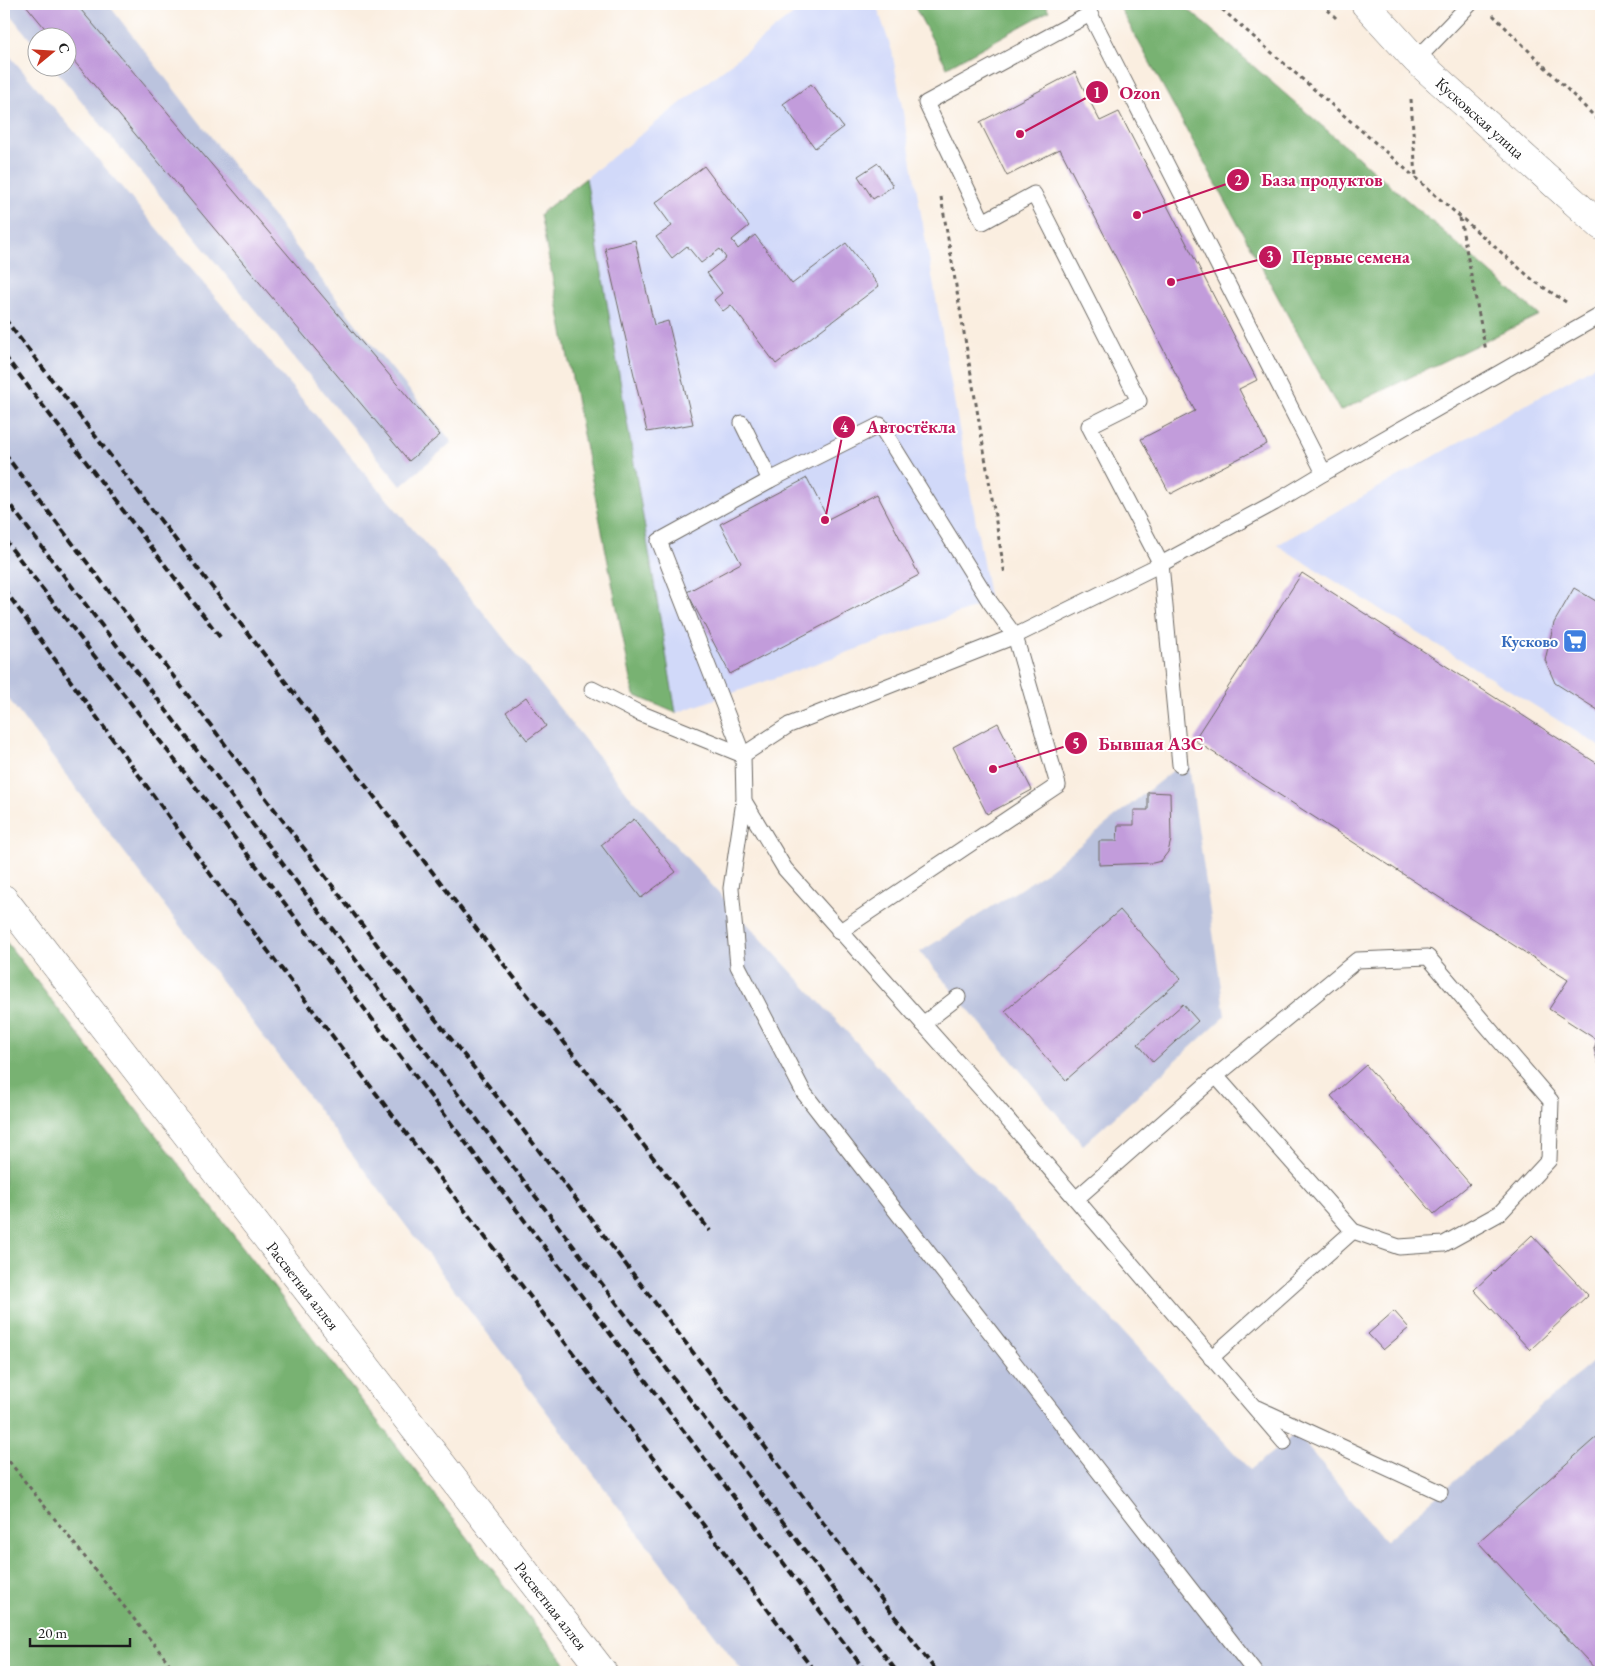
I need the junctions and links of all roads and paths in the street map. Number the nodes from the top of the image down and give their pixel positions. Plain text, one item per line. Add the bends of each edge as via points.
1 (1216, 4) edge
2 (1322, 4) edge
3 (1365, 4) edge
4 (1470, 4) edge
5 (1488, 10) dead end
6 (1343, 26) dead end
7 (1416, 60) junction
8 (1411, 98) dead end
9 (1601, 124) edge
10 (1416, 178) junction
11 (940, 190) dead end
12 (1460, 217) junction
13 (1601, 226) edge
14 (1598, 318) edge
15 (1487, 356) dead end
16 (742, 423) dead end
17 (1324, 473) junction
18 (770, 480) junction
19 (1161, 564) junction
20 (1006, 578) dead end
21 (1015, 636) junction
22 (592, 689) dead end
23 (743, 754) junction
24 (1180, 765) dead end
25 (744, 801) junction
26 (4, 899) edge
27 (840, 932) junction
28 (958, 997) dead end
29 (923, 1024) junction
30 (1216, 1076) junction
31 (1076, 1200) junction
32 (1353, 1231) junction
33 (1211, 1358) junction
34 (1252, 1406) junction
35 (1284, 1442) dead end
36 (4, 1455) edge
37 (1440, 1492) dead end
38 (176, 1672) edge
39 (603, 1672) edge
40 (1255, 1672) edge

1 - 10 path
2 - 6 path
3 - 7 street, Кусковская улица
4 - 7 lane
5 - 9 path
7 - 13 street, Кусковская улица
8 - 10 path
10 - 12 path
11 - 20 path
12 - 14 path via 1534,281
12 - 15 path
14 - 17 lane
16 - 18 lane
17 - 19 lane via 1274,504
17 - 19 lane via 1090,14 926,103 983,222 1034,194 1139,401 1089,426
18 - 21 lane via 880,424 990,602
18 - 23 lane via 660,541
19 - 21 lane
19 - 24 lane
21 - 23 lane via 789,726
21 - 27 lane via 1058,785
22 - 23 lane via 637,712
23 - 25 lane
25 - 27 lane via 785,870
25 - 40 lane via 731,888 738,966 804,1093
26 - 39 street, Рассветная аллея
27 - 29 lane
28 - 29 lane
29 - 31 lane
30 - 31 lane
30 - 32 lane
30 - 32 lane via 1357,960 1428,957 1551,1101 1549,1160 1500,1213 1444,1244 1399,1247
31 - 33 lane
32 - 33 lane
33 - 34 lane
34 - 35 lane
34 - 37 lane
36 - 38 path

